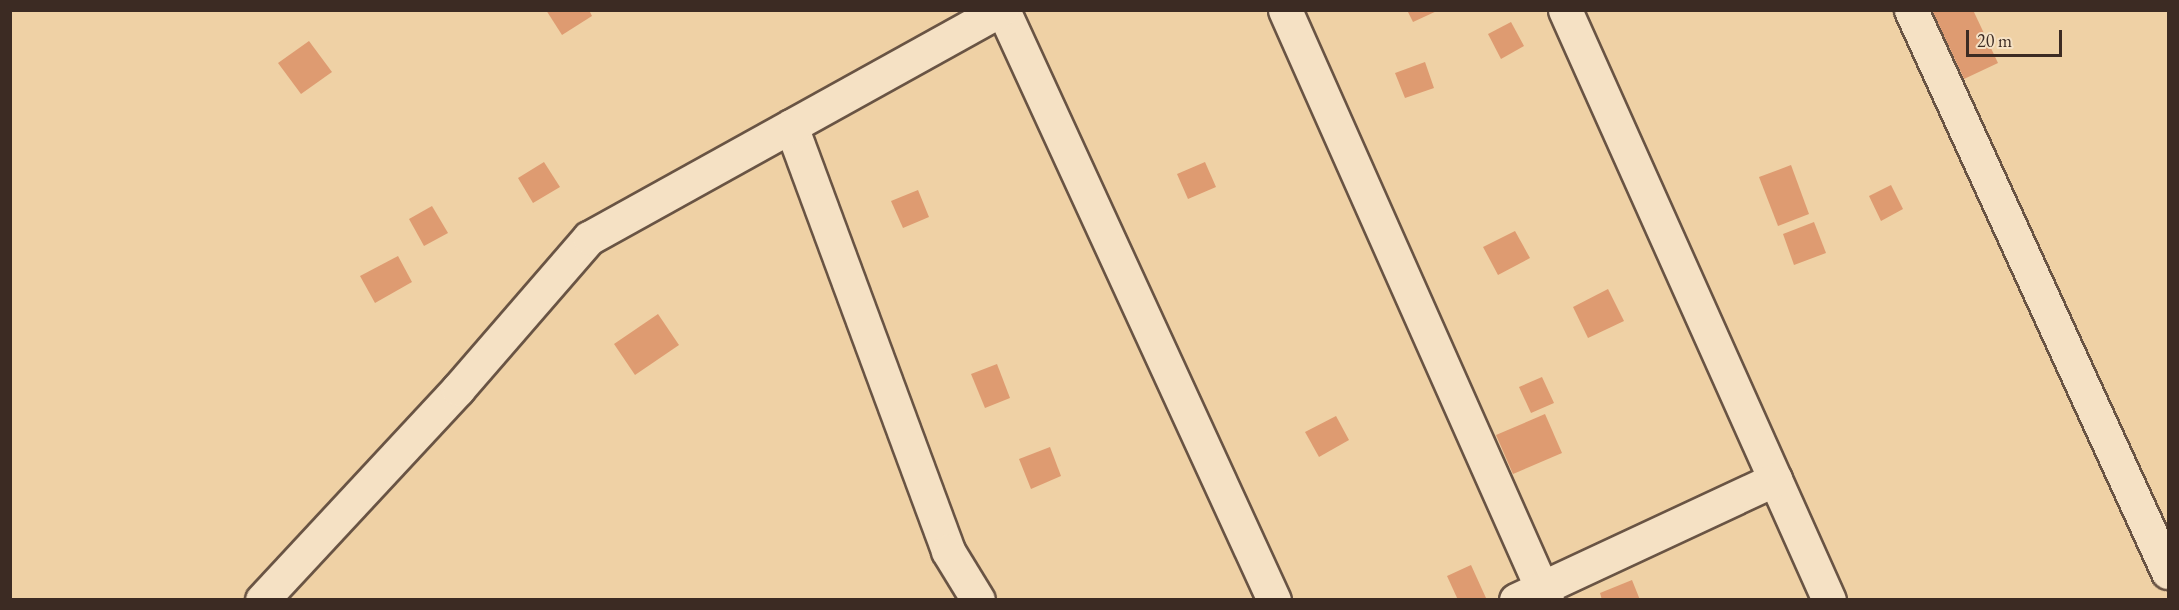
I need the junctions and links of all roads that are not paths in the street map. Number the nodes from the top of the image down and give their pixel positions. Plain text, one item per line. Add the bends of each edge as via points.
1 (1002, 10) edge
2 (1286, 10) edge
3 (1564, 10) edge
4 (1911, 10) edge
5 (791, 126) junction
6 (1775, 479) junction
7 (2168, 571) edge
8 (1535, 596) edge
9 (262, 600) edge
10 (978, 600) edge
11 (1274, 600) edge
12 (1829, 600) edge

1 - 5 street
1 - 11 street
2 - 8 street
3 - 6 street
4 - 7 street
5 - 9 street via 590,238 458,389
5 - 10 street via 948,551
6 - 8 street
6 - 12 street

